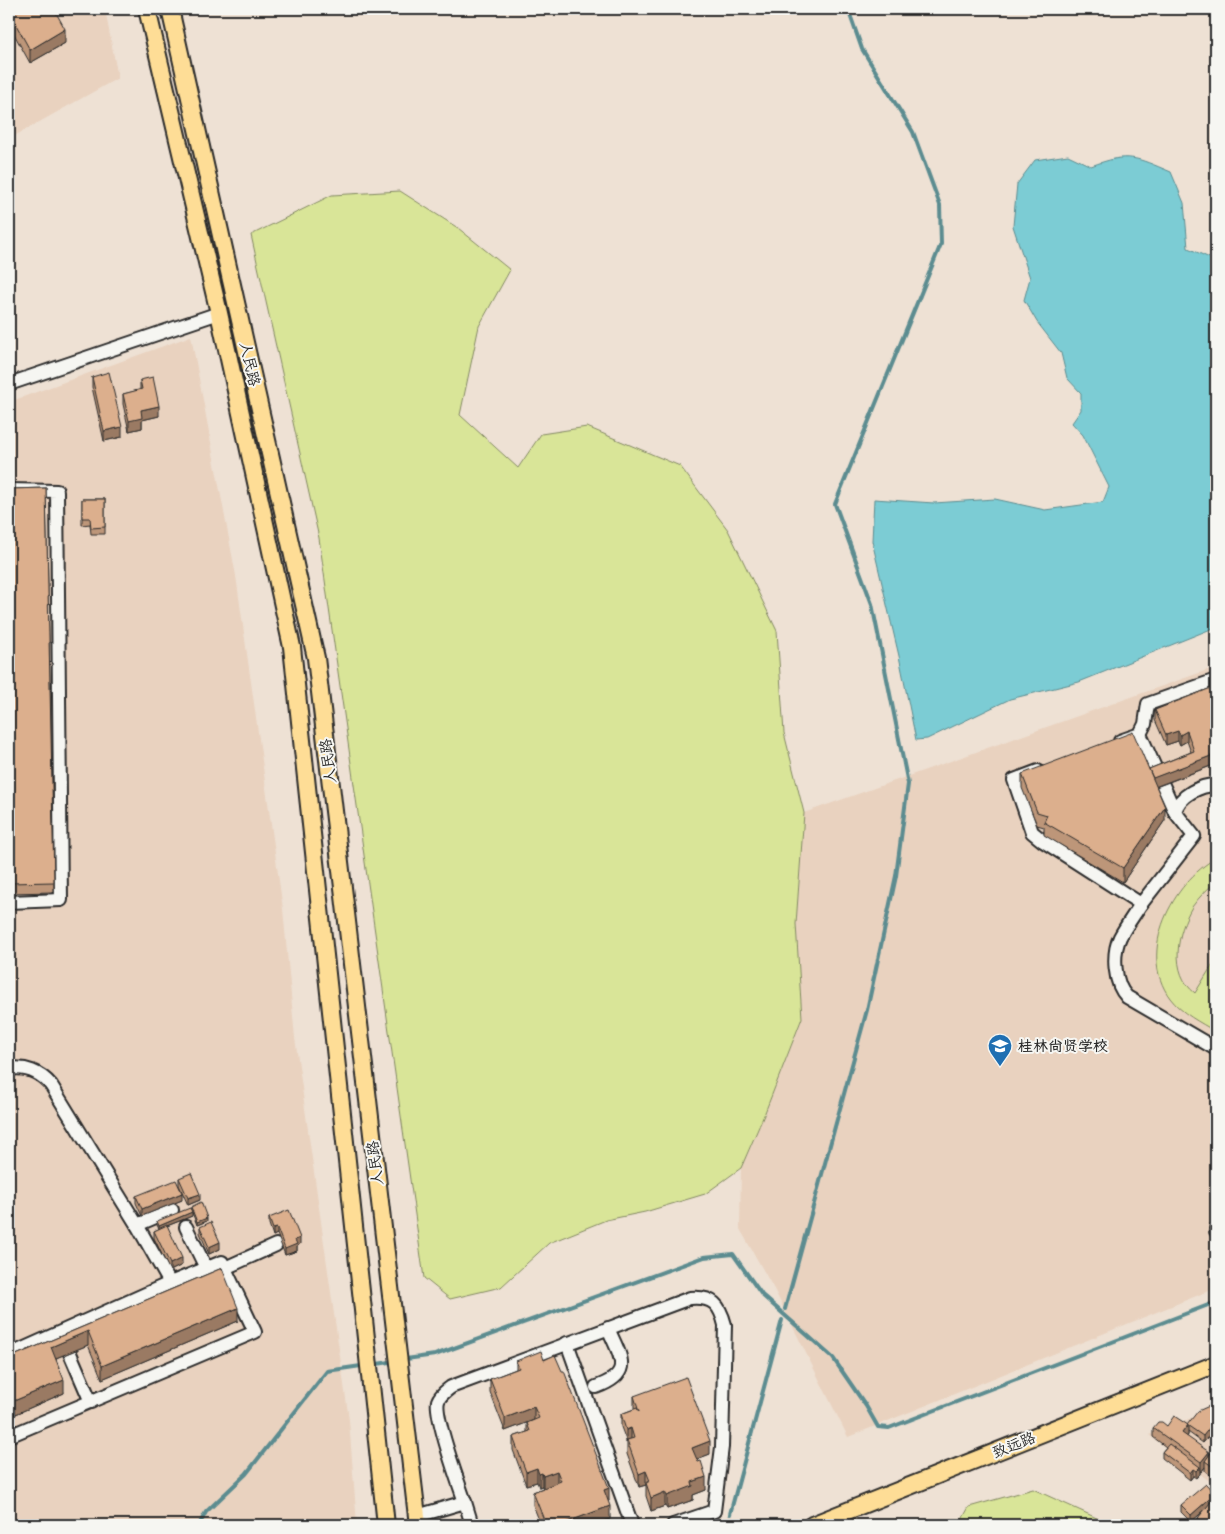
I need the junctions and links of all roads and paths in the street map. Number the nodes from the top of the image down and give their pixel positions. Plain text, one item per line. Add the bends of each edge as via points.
1 (147, 9) edge
2 (170, 9) edge
3 (219, 313) junction
4 (9, 384) edge
5 (9, 490) edge
6 (1216, 680) edge
7 (1140, 734) junction
8 (1104, 747) edge
9 (1050, 767) edge
10 (1216, 785) edge
11 (1174, 812) junction
12 (9, 902) edge
13 (1141, 904) junction
14 (1216, 1049) edge
15 (9, 1069) edge
16 (172, 1210) dead end
17 (137, 1225) junction
18 (186, 1228) dead end
19 (276, 1245) dead end
20 (206, 1268) junction
21 (225, 1268) junction
22 (170, 1284) junction
23 (608, 1328) junction
24 (60, 1332) junction
25 (567, 1343) junction
26 (9, 1355) edge
27 (1216, 1364) edge
28 (596, 1387) dead end
29 (91, 1402) junction
30 (9, 1436) edge
31 (465, 1502) junction
32 (417, 1521) edge
33 (386, 1525) edge
34 (472, 1525) edge
35 (632, 1525) edge
36 (673, 1525) edge
37 (812, 1525) edge

1 - 3 main road, 人民路
2 - 32 main road, 人民路 via 316,658
3 - 4 street
3 - 33 main road, 人民路 via 292,647
5 - 12 street via 57,490 61,900
6 - 7 street via 1148,704
7 - 8 street
7 - 11 street
9 - 13 street via 1014,780 1032,832
10 - 11 street via 1190,794
11 - 13 street via 1194,836
13 - 14 street via 1118,944 1116,968 1121,990 1127,997
15 - 17 street via 28,1069 47,1081
16 - 17 street
17 - 22 street
18 - 20 street
19 - 21 street
20 - 21 street via 222,1262
20 - 22 street
21 - 29 street via 255,1332
22 - 24 street
23 - 25 street
23 - 28 street via 622,1363 613,1380
23 - 36 street via 690,1298 711,1301 722,1316 725,1326 722,1447 714,1511
24 - 26 street
24 - 29 street
25 - 31 street via 451,1387 439,1398 437,1406 441,1425
25 - 35 street
27 - 37 main road, 致远路
29 - 30 street
31 - 32 street
31 - 34 street

